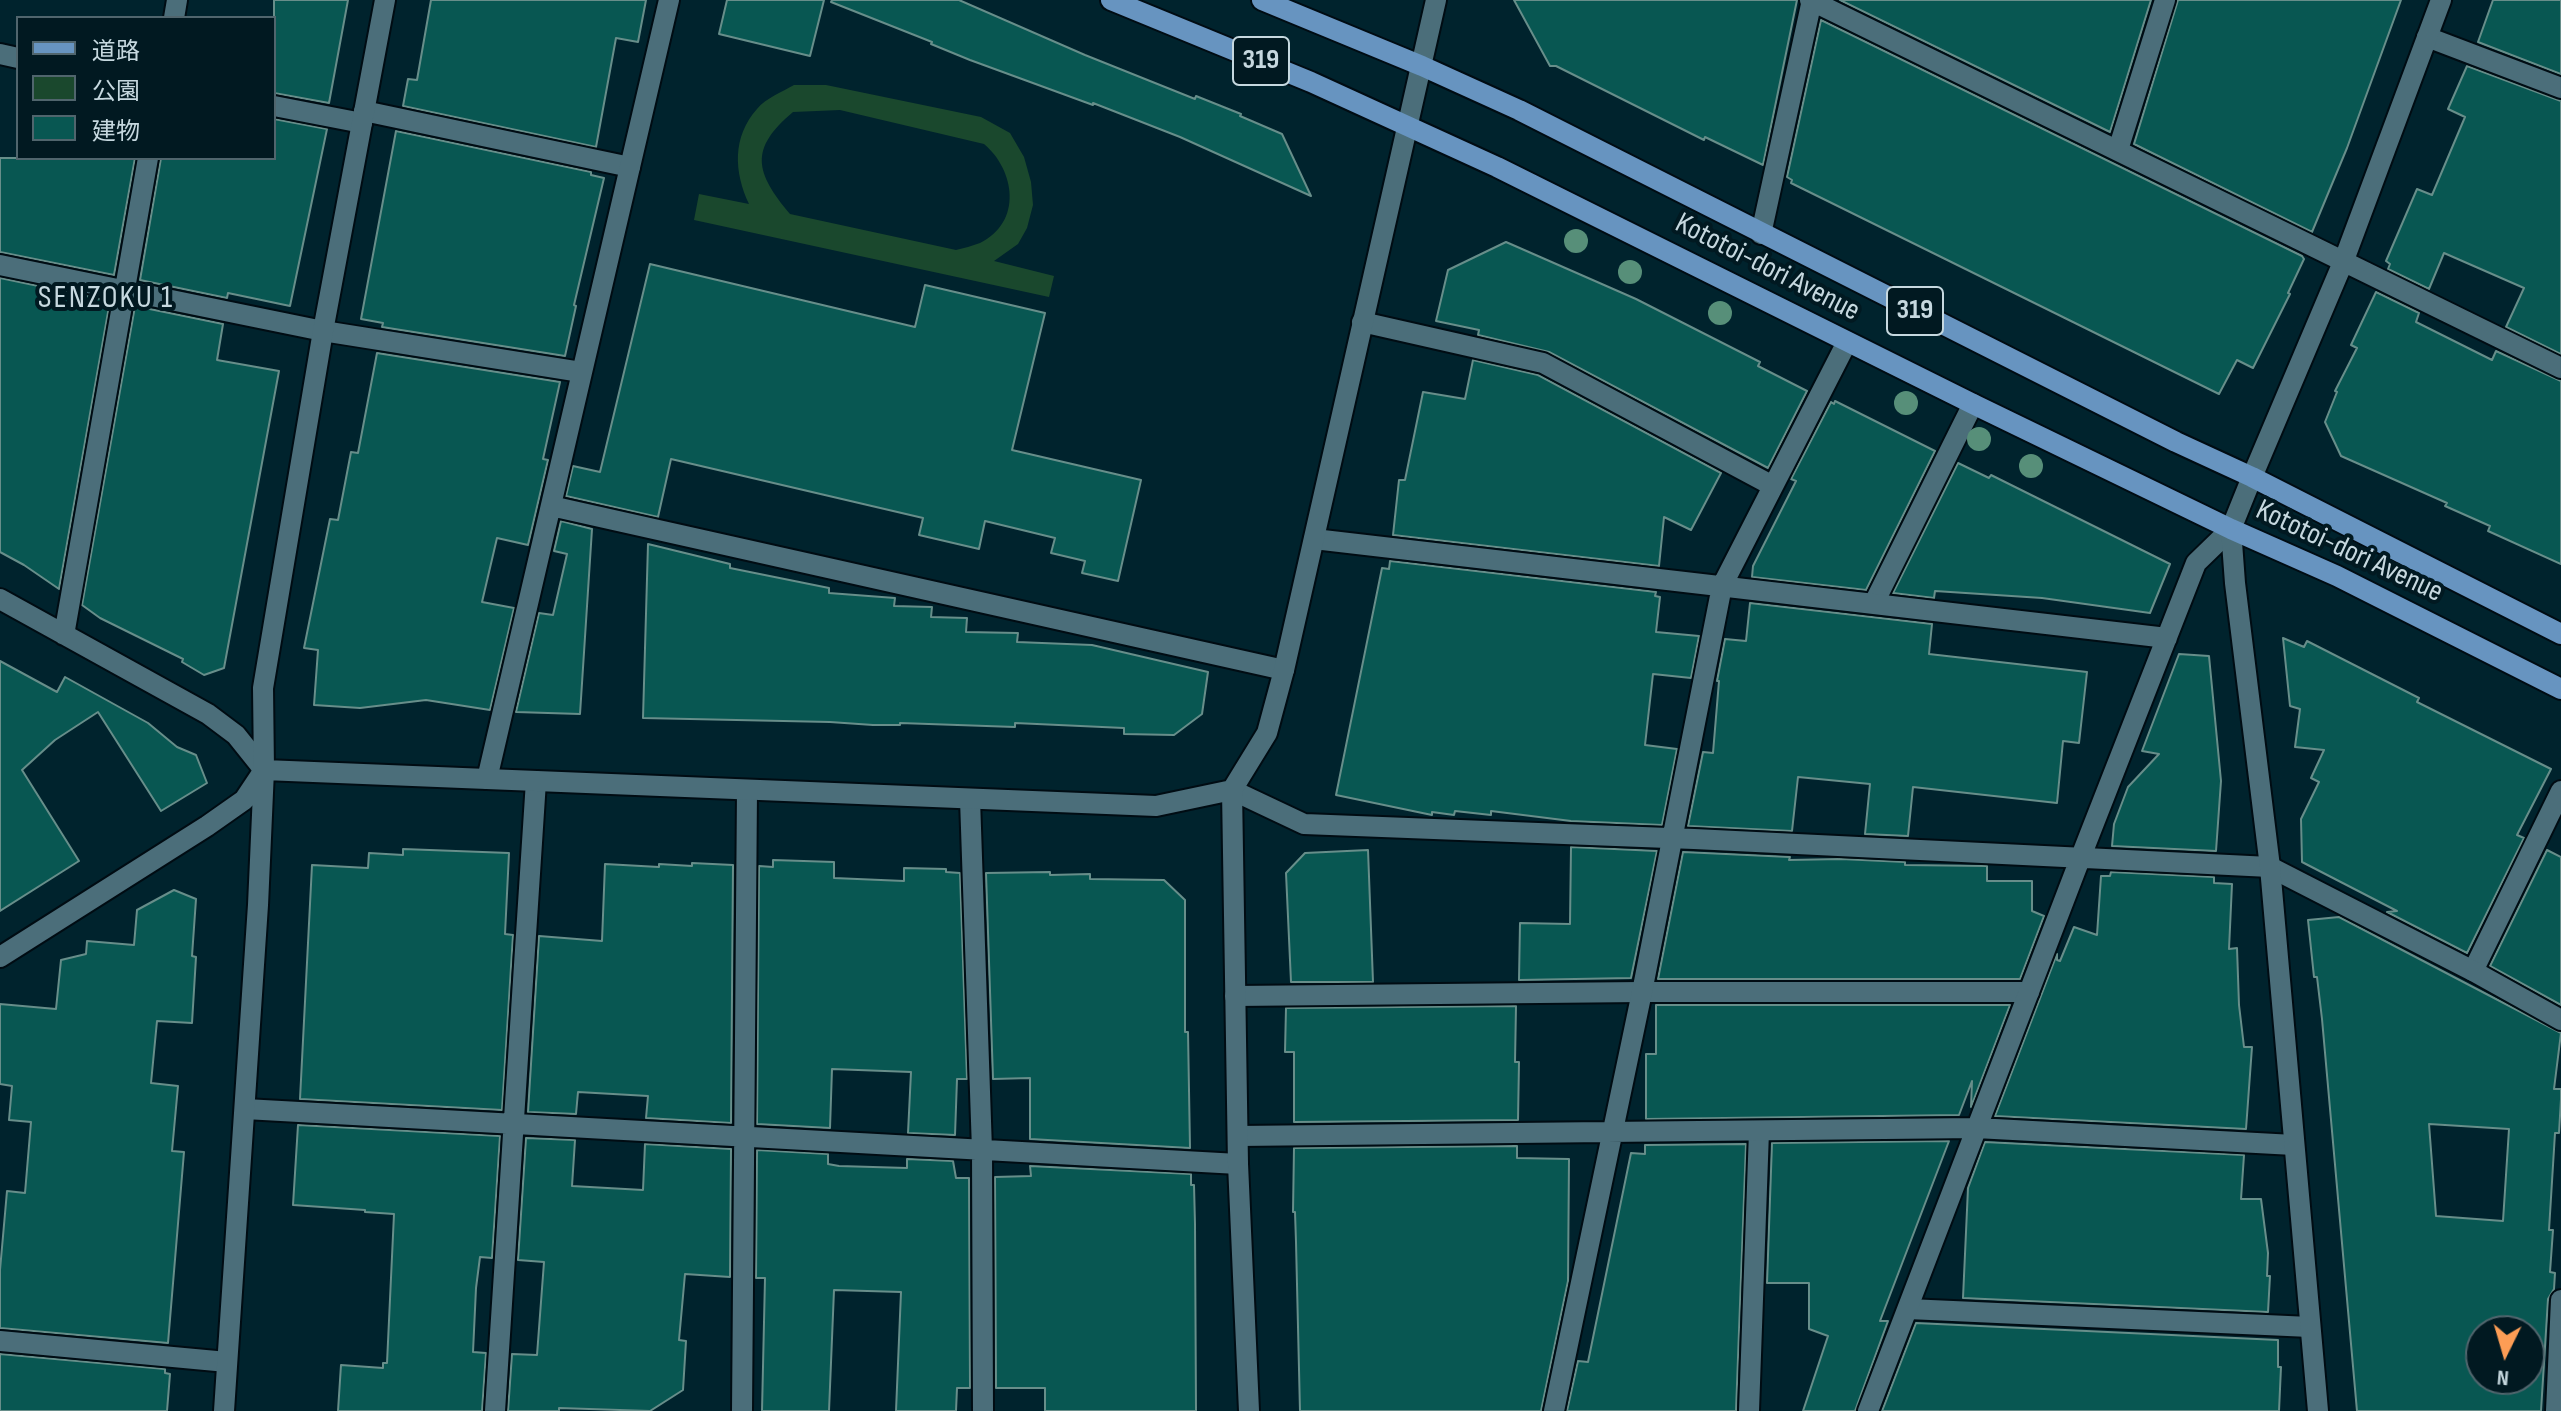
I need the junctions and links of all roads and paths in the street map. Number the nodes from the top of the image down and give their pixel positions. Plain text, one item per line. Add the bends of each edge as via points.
1 (385, 0) edge
2 (669, 0) edge
3 (1111, 0) edge
4 (1262, 0) edge
5 (1436, 0) edge
6 (1811, 0) edge
7 (2165, 0) edge
8 (2441, 0) edge
9 (2427, 37) junction
10 (1422, 66) junction
11 (2561, 88) edge
12 (276, 106) edge
13 (363, 117) junction
14 (1409, 126) junction
15 (2118, 150) junction
16 (148, 160) edge
17 (630, 167) junction
18 (1761, 234) junction
19 (2344, 260) junction
20 (0, 265) edge
21 (123, 288) junction
22 (1362, 322) junction
23 (323, 331) junction
24 (1847, 342) junction
25 (2561, 368) edge
26 (581, 372) junction
27 (1973, 404) junction
28 (2252, 477) junction
29 (1773, 486) junction
30 (551, 506) junction
31 (2231, 529) junction
32 (1314, 539) junction
33 (1722, 586) junction
34 (0, 599) edge
35 (1874, 603) junction
36 (2561, 634) edge
37 (64, 635) junction
38 (2167, 638) junction
39 (1284, 670) junction
40 (2561, 689) edge
41 (264, 770) junction
42 (487, 779) junction
43 (536, 781) junction
44 (747, 790) junction
45 (1232, 790) junction
46 (2561, 791) edge
47 (970, 799) junction
48 (1672, 839) junction
49 (2080, 859) junction
50 (2270, 867) junction
51 (0, 957) edge
52 (2473, 971) junction
53 (1642, 992) junction
54 (2029, 992) junction
55 (1235, 996) junction
56 (2561, 1020) edge
57 (245, 1109) junction
58 (513, 1124) junction
59 (1976, 1128) junction
60 (1759, 1131) junction
61 (1612, 1132) junction
62 (1238, 1136) junction
63 (743, 1137) junction
64 (2294, 1145) junction
65 (982, 1150) junction
66 (1238, 1164) junction
67 (2561, 1300) edge
68 (1908, 1309) junction
69 (2310, 1327) junction
70 (0, 1341) edge
71 (227, 1362) junction
72 (224, 1411) edge
73 (495, 1411) edge
74 (742, 1411) edge
75 (983, 1411) edge
76 (1249, 1411) edge
77 (1554, 1411) edge
78 (1749, 1411) edge
79 (1868, 1411) edge
80 (2318, 1411) edge
81 (2556, 1411) edge

1 - 13 street
2 - 17 street
3 - 14 main road, Kototoi-dori Avenue / 319
4 - 10 main road, Kototoi-dori Avenue / 319
5 - 10 street
6 - 15 street
6 - 18 street
7 - 15 street
8 - 9 street
9 - 11 street
9 - 19 street
10 - 14 street
10 - 18 main road, Kototoi-dori Avenue / 319
12 - 13 street
13 - 17 street
13 - 23 street
14 - 22 street
14 - 24 main road, Kototoi-dori Avenue / 319
15 - 19 street
16 - 21 street
17 - 26 street
18 - 28 main road, Kototoi-dori Avenue / 319
19 - 25 street
19 - 28 street
20 - 21 street
21 - 23 street
21 - 37 street
22 - 29 street via 1543,363
22 - 32 street
23 - 26 street
23 - 41 street via 263,688
24 - 27 main road, Kototoi-dori Avenue / 319
24 - 29 street
26 - 30 street
27 - 31 main road, Kototoi-dori Avenue / 319
27 - 35 street
28 - 31 street
28 - 36 main road, Kototoi-dori Avenue / 319
29 - 33 street
30 - 39 street
30 - 42 street
31 - 38 street via 2196,563
31 - 40 main road, Kototoi-dori Avenue / 319
31 - 50 street
32 - 33 street
32 - 39 street
33 - 35 street
33 - 48 street
34 - 37 street
35 - 38 street
37 - 41 street via 208,714 236,735
38 - 49 street
39 - 45 street via 1267,733
41 - 42 street
41 - 51 street via 244,800
41 - 57 street
42 - 43 street
43 - 44 street
43 - 58 street
44 - 47 street
44 - 63 street
45 - 47 street via 1156,806
45 - 48 street via 1304,824
45 - 55 street
46 - 52 street
47 - 65 street
48 - 49 street
48 - 53 street
49 - 50 street
49 - 54 street
50 - 52 street
50 - 64 street
52 - 56 street
53 - 54 street
53 - 55 street
53 - 61 street
54 - 59 street
55 - 62 street
57 - 58 street
57 - 71 street
58 - 63 street
58 - 73 street
59 - 60 street
59 - 64 street
59 - 68 street
60 - 61 street
60 - 78 street
61 - 62 street
61 - 77 street
62 - 66 street
63 - 65 street
63 - 74 street
64 - 69 street
65 - 66 street
65 - 75 street
66 - 76 street
67 - 81 street
68 - 69 street
68 - 79 street
69 - 80 street
70 - 71 street
71 - 72 street

